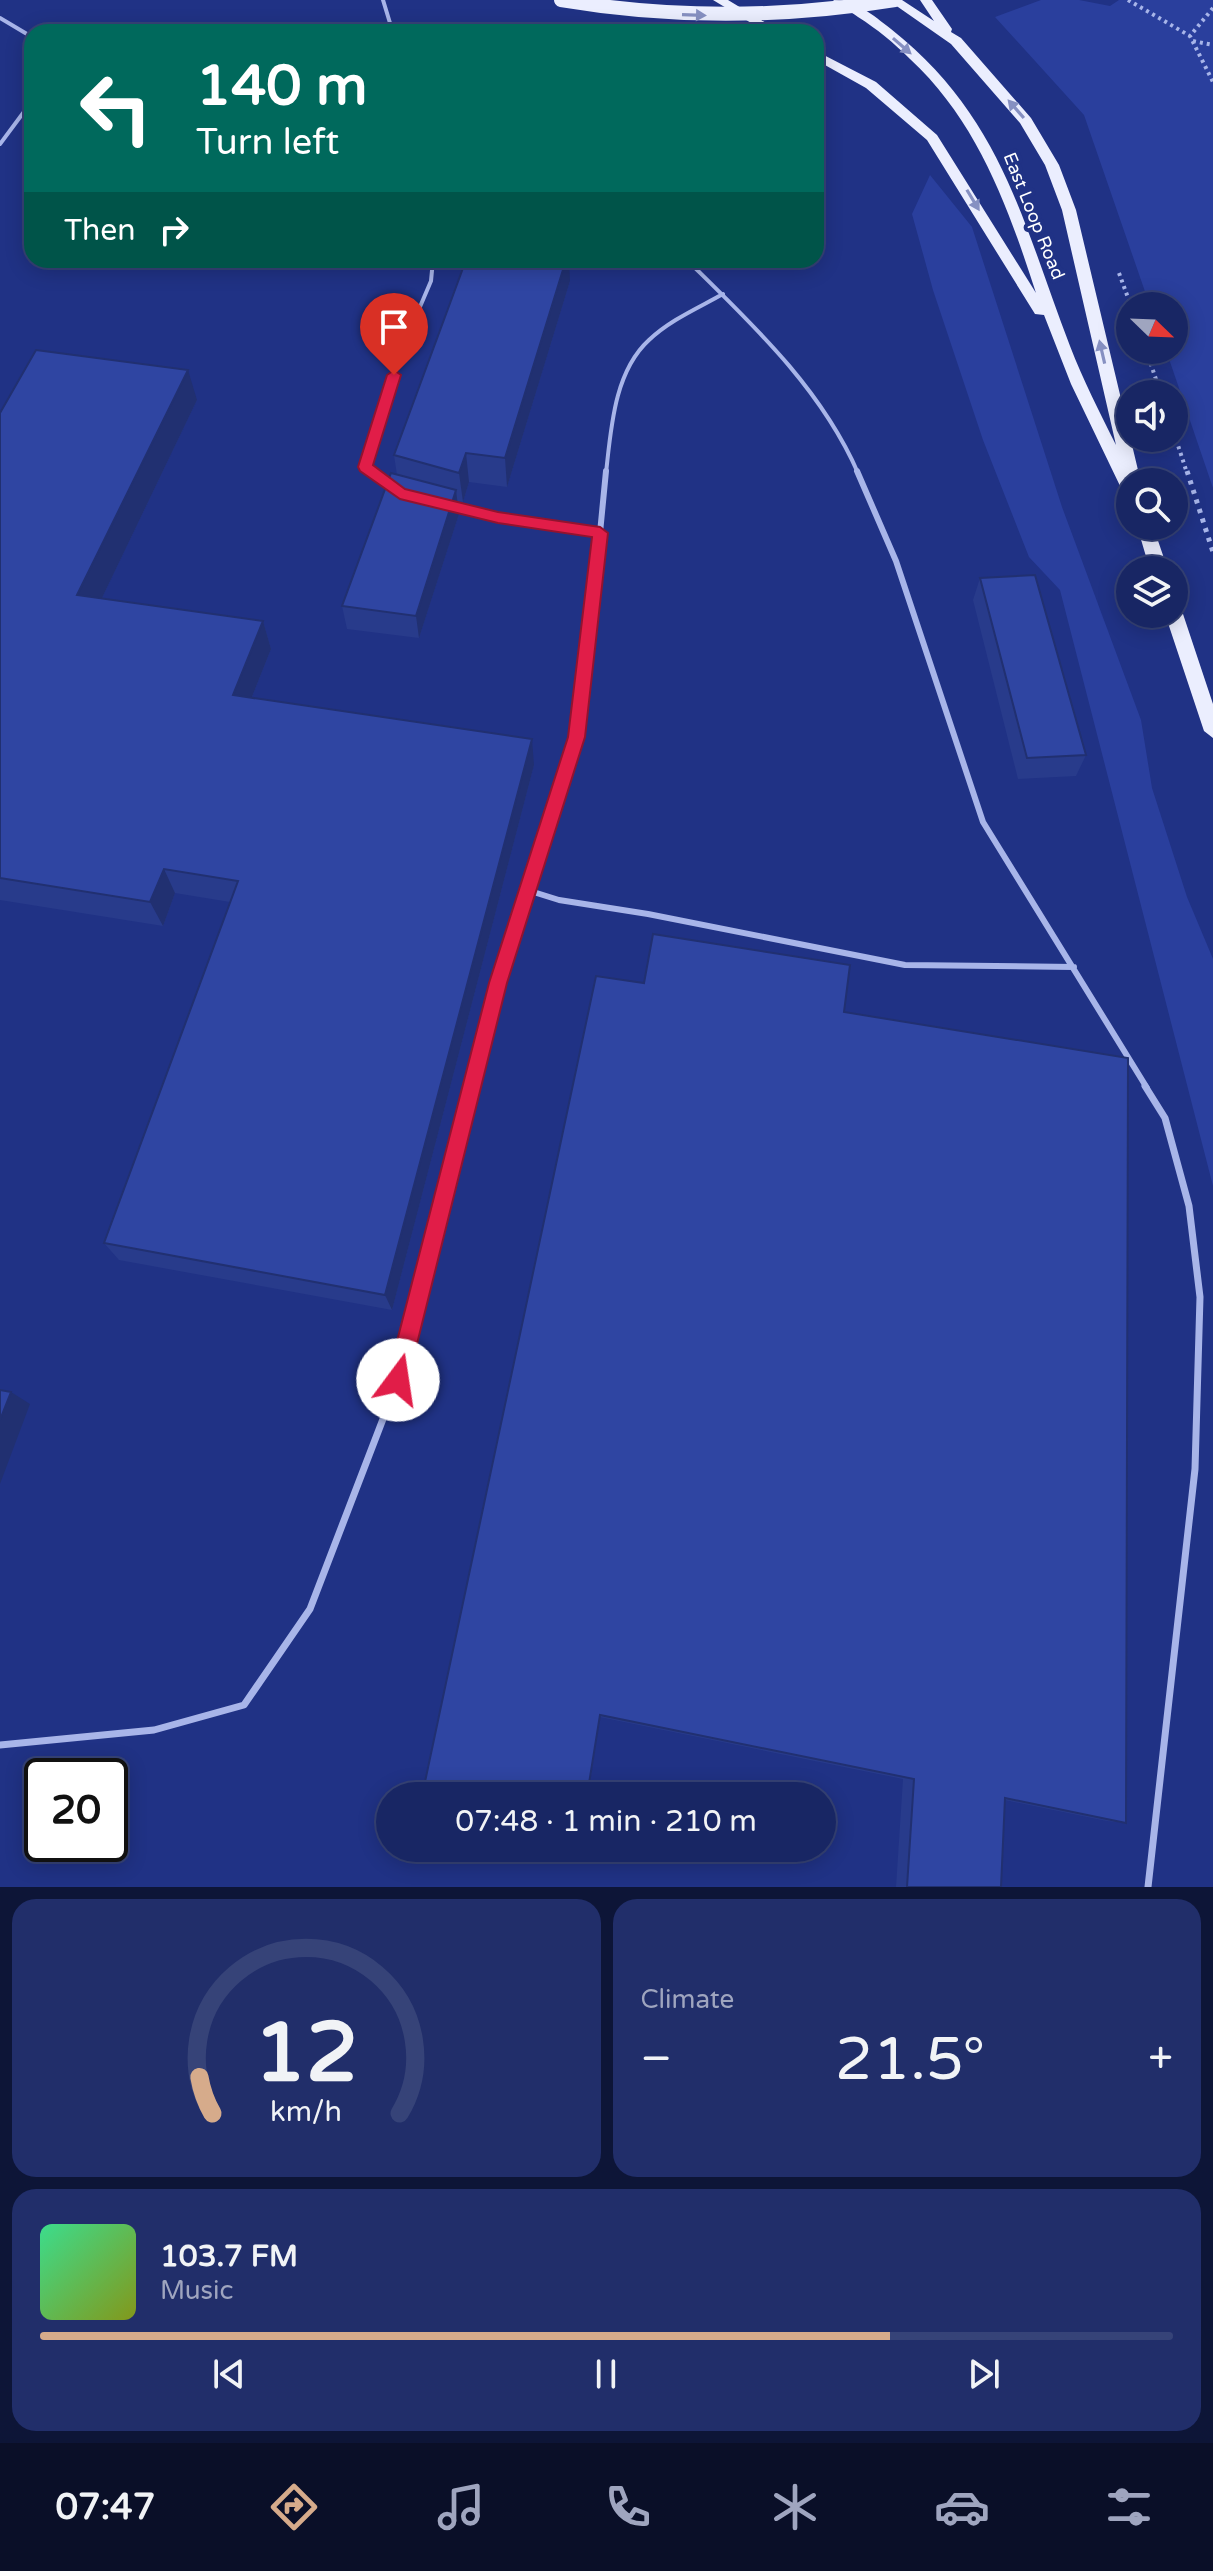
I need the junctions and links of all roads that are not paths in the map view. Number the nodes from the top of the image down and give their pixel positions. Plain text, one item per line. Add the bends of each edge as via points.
1 (383, 0) edge
2 (561, 0) edge
3 (719, 0) edge
4 (839, 0) edge
5 (895, 0) edge
6 (926, 0) edge
7 (0, 18) edge
8 (391, 24) edge
9 (761, 24) edge
10 (24, 32) edge
11 (956, 41) junction
12 (824, 59) edge
13 (24, 112) edge
14 (0, 144) edge
15 (432, 268) edge
16 (695, 268) edge
17 (723, 294) junction
18 (1064, 351) junction
19 (1120, 468) edge
20 (1130, 468) edge
21 (400, 493) edge
22 (442, 504) edge
23 (600, 533) junction
24 (1179, 628) edge
25 (1213, 731) edge
26 (527, 890) junction
27 (1074, 967) junction
28 (0, 1745) edge
29 (1148, 1887) edge

1 - 8 lane
2 -> 5 main road, bridge via 720,16 819,11
3 - 9 main road
4 -> 18 main road, East Loop Road via 900,43 944,86 978,133
5 - 11 main road, East Loop Road
6 - 11 main road
7 - 10 lane
20 -> 11 main road, East Loop Road via 1069,210 1052,165 1026,121
12 -> 18 main road via 871,85 932,138
13 - 14 lane
15 - 21 lane via 366,467
16 - 17 lane
17 - 23 lane via 663,328 634,356 620,387
17 - 27 lane via 816,398 853,462 896,561 983,822
18 - 19 main road, East Loop Road
22 - 23 lane
23 - 26 lane via 577,737
24 - 25 main road
26 - 27 lane via 905,965
26 - 28 lane via 498,983 398,1380 310,1609 244,1705 154,1730
27 - 29 lane via 1165,1118 1189,1206 1200,1297 1195,1469

